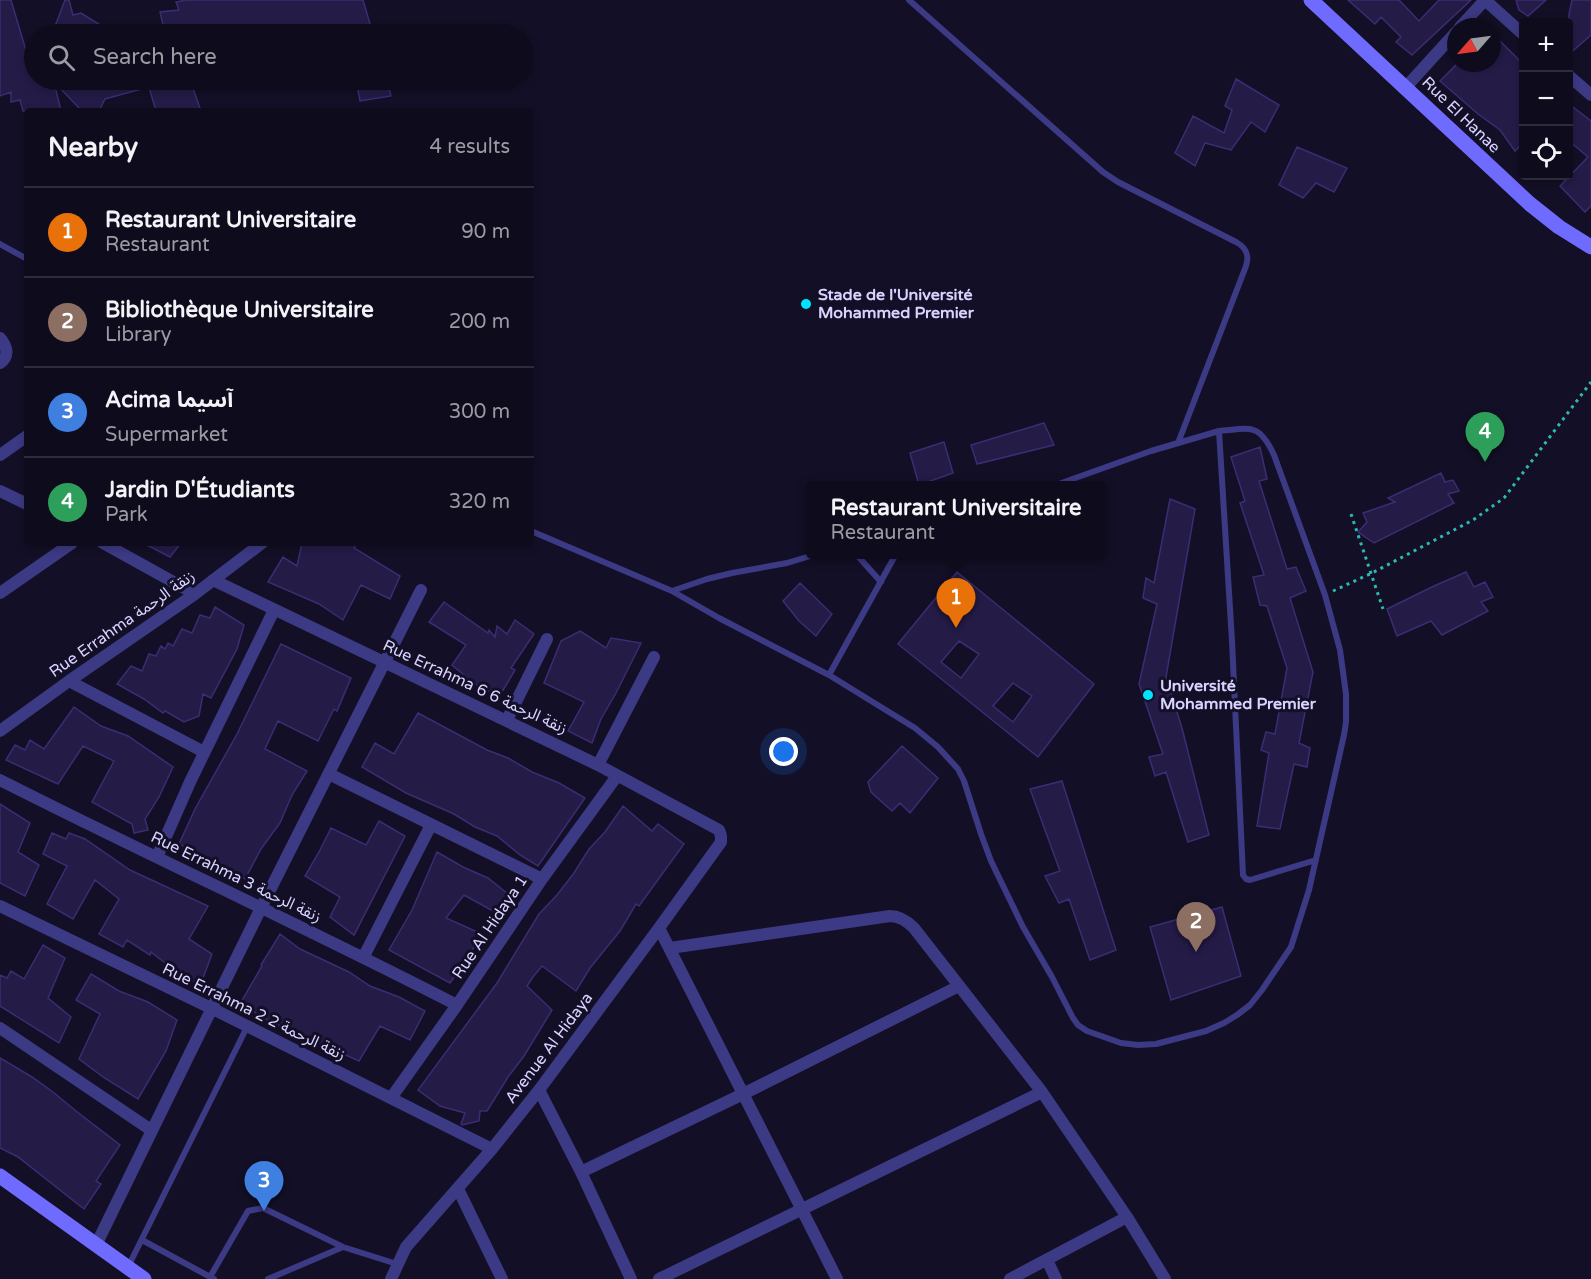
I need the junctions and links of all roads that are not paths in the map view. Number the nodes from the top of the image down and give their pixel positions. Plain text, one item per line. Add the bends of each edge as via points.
1 (909, 0) edge
2 (1311, 0) edge
3 (1485, 0) edge
4 (1468, 18) edge
5 (1519, 31) edge
6 (1447, 42) edge
7 (1573, 78) edge
8 (1406, 87) junction
9 (1588, 88) edge
10 (1588, 241) edge
11 (0, 244) edge
12 (24, 257) edge
13 (0, 338) edge
14 (0, 363) edge
15 (1220, 431) junction
16 (24, 438) edge
17 (1178, 443) junction
18 (0, 455) edge
19 (1068, 481) edge
20 (0, 491) edge
21 (24, 503) edge
22 (534, 532) edge
23 (68, 546) edge
24 (108, 546) edge
25 (256, 546) edge
26 (806, 558) edge
27 (860, 559) edge
28 (894, 559) edge
29 (213, 580) junction
30 (881, 582) junction
31 (422, 590) dead end
32 (672, 591) junction
33 (0, 593) edge
34 (195, 594) junction
35 (274, 610) junction
36 (547, 639) dead end
37 (654, 657) dead end
38 (385, 663) junction
39 (830, 675) junction
40 (69, 681) junction
41 (507, 720) junction
42 (0, 730) edge
43 (204, 752) junction
44 (598, 765) junction
45 (329, 774) junction
46 (617, 776) junction
47 (0, 780) edge
48 (431, 825) junction
49 (719, 830) joint
50 (157, 857) junction
51 (1316, 860) junction
52 (542, 879) junction
53 (0, 906) edge
54 (261, 908) junction
55 (659, 928) junction
56 (670, 948) junction
57 (364, 957) junction
58 (959, 986) junction
59 (457, 1005) junction
60 (213, 1010) junction
61 (247, 1027) junction
62 (0, 1028) edge
63 (539, 1090) junction
64 (1042, 1092) junction
65 (743, 1094) junction
66 (391, 1098) junction
67 (151, 1131) junction
68 (492, 1149) junction
69 (581, 1172) junction
70 (0, 1176) edge
71 (458, 1189) junction
72 (801, 1210) junction
73 (1128, 1218) junction
74 (142, 1240) junction
75 (96, 1245) junction
76 (343, 1247) junction
77 (1047, 1260) junction
78 (397, 1264) junction
79 (128, 1267) junction
80 (212, 1278) edge
81 (144, 1279) edge
82 (268, 1279) edge
83 (391, 1279) edge
84 (404, 1279) edge
85 (502, 1279) edge
86 (631, 1279) edge
87 (659, 1279) edge
88 (837, 1279) edge
89 (1010, 1279) edge
90 (1056, 1279) edge
91 (1165, 1279) edge

1 - 17 lane via 1103,172 1245,248 1248,261
2 - 8 street, Rue El Hanae
3 - 4 street
3 - 5 street
6 - 8 street
7 - 9 street
8 - 10 street, Rue El Hanae via 1530,204
11 - 12 lane
13 - 14 street via 7,351
15 - 17 lane
15 - 51 lane via 1256,430 1267,441 1325,595 1342,660 1346,722
15 - 51 lane via 1243,875 1250,880
16 - 18 street
17 - 19 lane
20 - 21 street
22 - 32 lane
23 - 33 street
24 - 34 street
25 - 29 street, Rue Errahma زنقة الرحمة
26 - 32 lane via 707,579
27 - 30 lane
28 - 30 lane
29 - 34 street, Rue Errahma زنقة الرحمة
29 - 35 street, Rue Errahma 6 6 زنقة الرحمة
30 - 39 lane
31 - 38 street
32 - 39 lane
34 - 40 street, Rue Errahma زنقة الرحمة
35 - 38 street, Rue Errahma 6 6 زنقة الرحمة
35 - 43 street
36 - 41 street
37 - 44 street
38 - 41 street, Rue Errahma 6 6 زنقة الرحمة
38 - 45 street
39 - 51 lane via 915,728 958,769 991,861 1023,927 1073,1018 1087,1031 1121,1043 1156,1044 1206,1031 1250,1005 1291,947
40 - 42 street, Rue Errahma زنقة الرحمة
40 - 43 street
41 - 44 street, Rue Errahma 6 6 زنقة الرحمة
43 - 50 street
44 - 46 street, Rue Errahma 6 6 زنقة الرحمة
45 - 48 street
45 - 54 street
46 - 49 street, Rue Errahma 6 6 زنقة الرحمة
46 - 52 street, Rue Al Hidaya 1
47 - 50 street, Rue Errahma 3 زنقة الرحمة
48 - 52 street
48 - 57 street
49 - 55 street, Avenue Al Hidaya via 720,842
50 - 54 street, Rue Errahma 3 زنقة الرحمة
52 - 59 street, Rue Al Hidaya 1
53 - 60 street, Rue Errahma 2 2 زنقة الرحمة
54 - 57 street, Rue Errahma 3 زنقة الرحمة
54 - 60 street
55 - 56 street
55 - 63 street, Avenue Al Hidaya
56 - 58 street via 895,916 914,928
56 - 65 street
57 - 59 street, Rue Errahma 3 زنقة الرحمة
58 - 64 street
58 - 65 street
59 - 66 street, Rue Al Hidaya 1
60 - 61 street, Rue Errahma 2 2 زنقة الرحمة
60 - 67 street
61 - 66 street, Rue Errahma 2 2 زنقة الرحمة
61 - 74 lane
62 - 67 street
63 - 68 street, Avenue Al Hidaya
63 - 69 street
64 - 72 street
64 - 73 street
65 - 69 street
65 - 72 street
66 - 68 street, Rue Errahma 2 2 زنقة الرحمة
67 - 75 street
68 - 71 street, Avenue Al Hidaya
69 - 86 street
70 - 75 street
71 - 78 street, Avenue Al Hidaya via 416,1234
71 - 85 street
72 - 87 street
72 - 88 street
73 - 77 street
73 - 91 street
74 - 79 lane
74 - 80 lane
75 - 79 street
76 - 78 lane
76 - 80 lane via 263,1208 248,1211
76 - 82 lane
77 - 89 street
77 - 90 street
78 - 83 street, Avenue Al Hidaya
78 - 84 street
79 - 81 street

